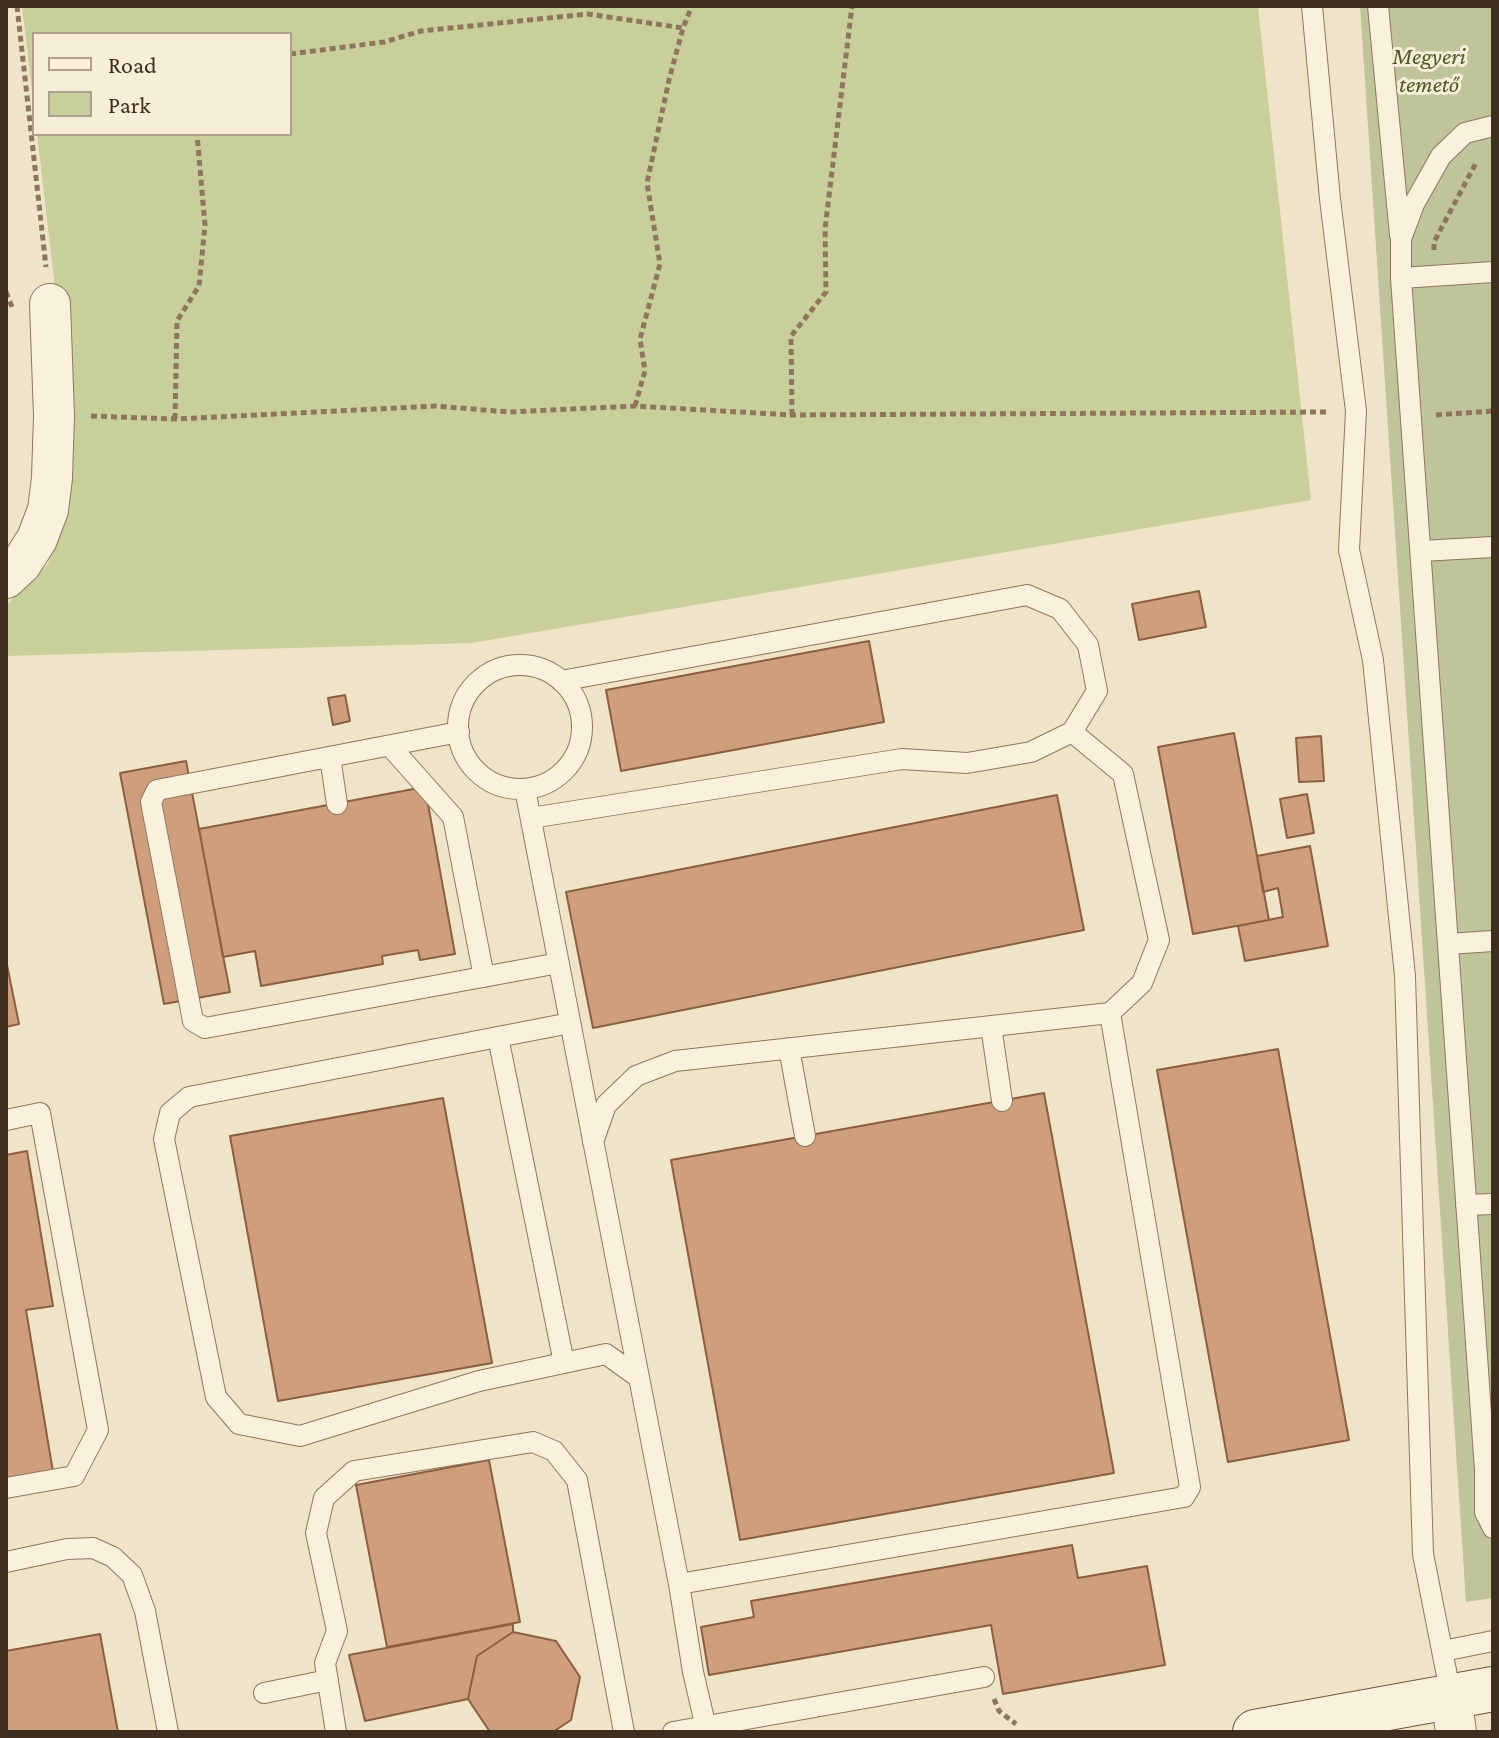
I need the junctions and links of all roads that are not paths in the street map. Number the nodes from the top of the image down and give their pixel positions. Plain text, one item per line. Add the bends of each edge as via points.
1 (1312, 6) edge
2 (1378, 6) edge
3 (1493, 126) edge
4 (1401, 239) junction
5 (1493, 272) edge
6 (1401, 278) junction
7 (50, 304) road end
8 (1493, 547) edge
9 (1421, 551) junction
10 (6, 578) edge
11 (561, 681) junction
12 (459, 732) junction
13 (1072, 732) junction
14 (390, 746) junction
15 (330, 757) junction
16 (525, 789) junction
17 (337, 804) dead end
18 (531, 818) junction
19 (1493, 941) edge
20 (1448, 944) junction
21 (559, 963) junction
22 (484, 977) junction
23 (1110, 1013) junction
24 (570, 1023) junction
25 (991, 1026) junction
26 (498, 1037) junction
27 (789, 1048) junction
28 (1002, 1101) dead end
29 (6, 1120) edge
30 (805, 1136) dead end
31 (593, 1142) junction
32 (1493, 1204) edge
33 (1466, 1205) junction
34 (564, 1363) junction
35 (638, 1377) junction
36 (6, 1488) edge
37 (1493, 1528) edge
38 (6, 1562) edge
39 (679, 1584) junction
40 (1493, 1641) edge
41 (1443, 1651) junction
42 (984, 1677) dead end
43 (328, 1680) junction
44 (1493, 1689) edge
45 (264, 1693) dead end
46 (1454, 1714) edge
47 (707, 1729) edge
48 (168, 1732) edge
49 (336, 1732) edge
50 (624, 1732) edge
51 (673, 1732) edge
52 (1255, 1732) edge

1 - 41 lane via 1356,411 1349,550 1373,660 1405,976 1423,1554
2 - 4 lane
3 - 4 lane via 1465,133 1441,156
4 - 6 lane
5 - 6 lane
6 - 9 lane
7 - 10 street via 54,416 48,510 37,539
8 - 9 lane
9 - 20 lane
11 - 12 lane via 544,669 523,665 484,677 460,711
11 - 13 lane via 1027,595 1060,609 1088,645 1097,691
11 - 16 lane via 578,706 582,737 563,773
12 - 14 lane
12 - 16 lane via 463,751 488,780
13 - 18 lane via 1031,752 980,761 902,759
13 - 23 lane via 1123,774 1159,940 1142,983
14 - 15 lane
14 - 22 lane via 453,817
15 - 17 lane
15 - 22 lane via 157,790 151,802 193,1021 205,1028
16 - 18 lane
18 - 21 lane
19 - 20 lane
20 - 33 lane
21 - 22 lane
21 - 24 lane
23 - 25 lane
23 - 39 lane via 1190,1487 1184,1497
24 - 26 lane
24 - 31 lane
25 - 27 lane
25 - 28 lane
26 - 34 lane
26 - 34 lane via 189,1097 170,1113 164,1139 216,1397 239,1424 300,1436 479,1381
27 - 30 lane
27 - 31 lane via 675,1061 636,1076 606,1105
29 - 36 lane via 40,1113 98,1430 74,1476
31 - 35 lane
32 - 33 lane
33 - 37 lane via 1485,1512
34 - 35 lane via 606,1354
35 - 39 lane
38 - 48 lane via 93,1548 132,1575 145,1611
39 - 47 lane
40 - 41 lane
41 - 46 lane
42 - 47 lane
43 - 45 lane
43 - 49 lane
43 - 50 lane via 325,1663 337,1631 316,1533 324,1498 354,1471 533,1442 554,1451 577,1480
44 - 46 main road
46 - 52 main road
47 - 51 lane

